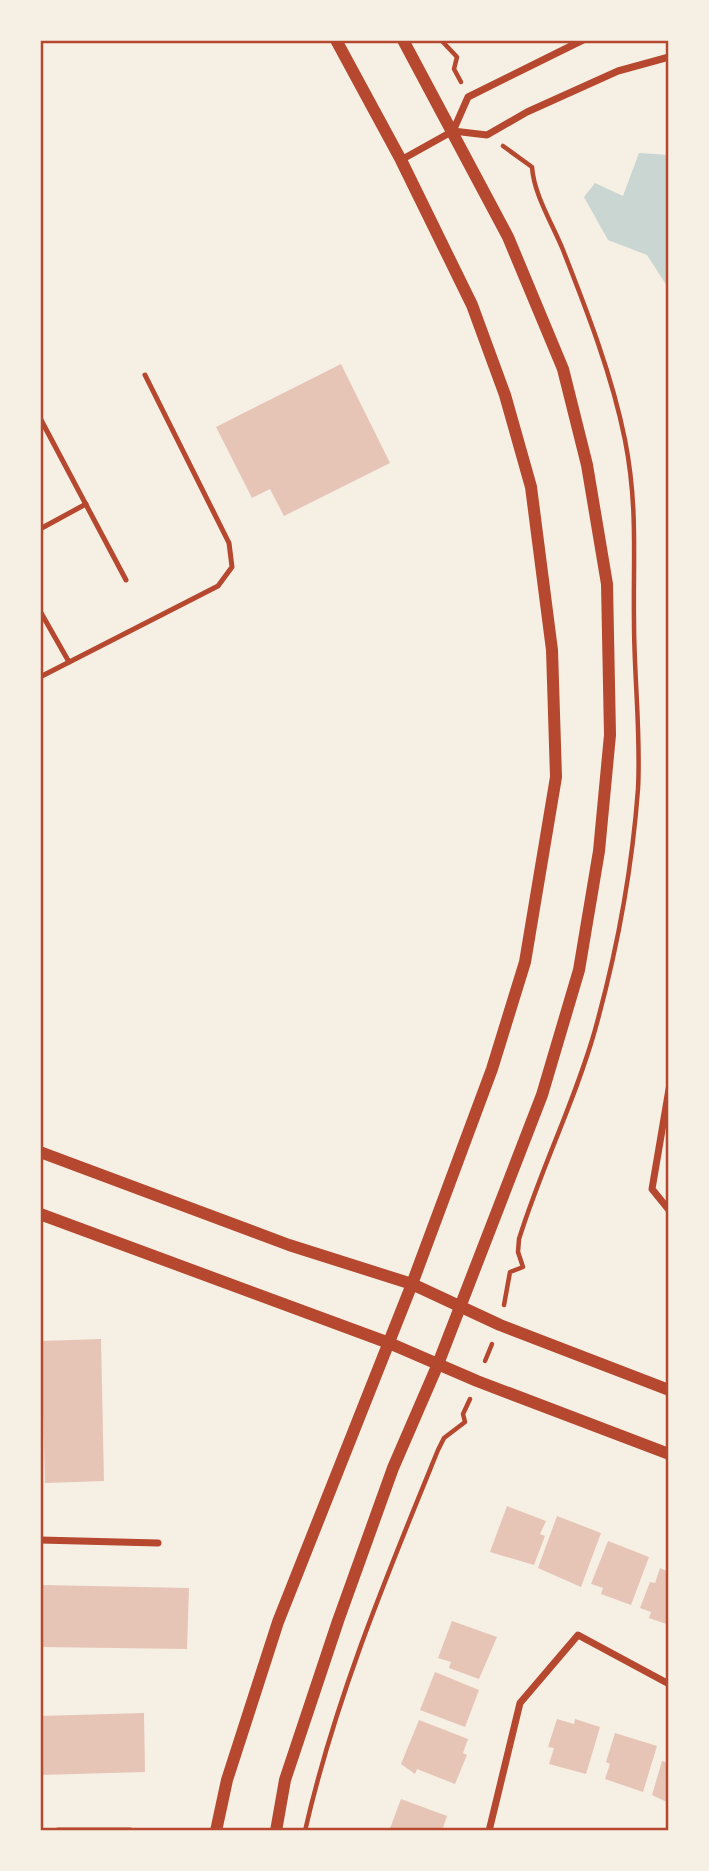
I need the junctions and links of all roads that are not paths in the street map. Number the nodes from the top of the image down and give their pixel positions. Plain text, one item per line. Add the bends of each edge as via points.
1 (336, 40) edge
2 (403, 40) edge
3 (583, 40) edge
4 (669, 57) edge
5 (453, 131) junction
6 (401, 160) junction
7 (145, 375) dead end
8 (40, 418) edge
9 (86, 504) junction
10 (40, 529) edge
11 (126, 580) dead end
12 (40, 611) edge
13 (69, 662) junction
14 (40, 677) edge
15 (669, 1089) edge
16 (40, 1152) edge
17 (669, 1210) edge
18 (40, 1214) edge
19 (412, 1284) junction
20 (461, 1306) junction
21 (388, 1343) junction
22 (438, 1364) junction
23 (669, 1390) edge
24 (669, 1454) edge
25 (40, 1539) edge
26 (158, 1542) dead end
27 (669, 1684) edge
28 (58, 1831) edge
29 (130, 1831) edge
30 (216, 1831) edge
31 (276, 1831) edge
32 (489, 1831) edge

1 - 6 street
2 - 5 street
3 - 5 street via 468,97
4 - 5 street via 618,71 487,135
5 - 6 street
5 - 20 street via 508,237 563,369 587,465 607,584 610,735 599,851 579,970 542,1095
6 - 19 street via 472,305 531,487 552,650 556,778 525,962 492,1069
7 - 13 lane via 229,543 232,567 218,586
8 - 9 lane
9 - 10 lane
9 - 11 lane
12 - 13 lane
13 - 14 lane
15 - 17 street via 652,1189
16 - 19 street via 289,1245
18 - 21 street
19 - 20 street
19 - 21 street
20 - 22 street
20 - 23 street
21 - 22 street
21 - 30 street via 278,1622 227,1780
22 - 24 street
22 - 31 street via 393,1468 338,1621 285,1780
25 - 26 street
27 - 32 street via 578,1635 520,1703
28 - 29 street

